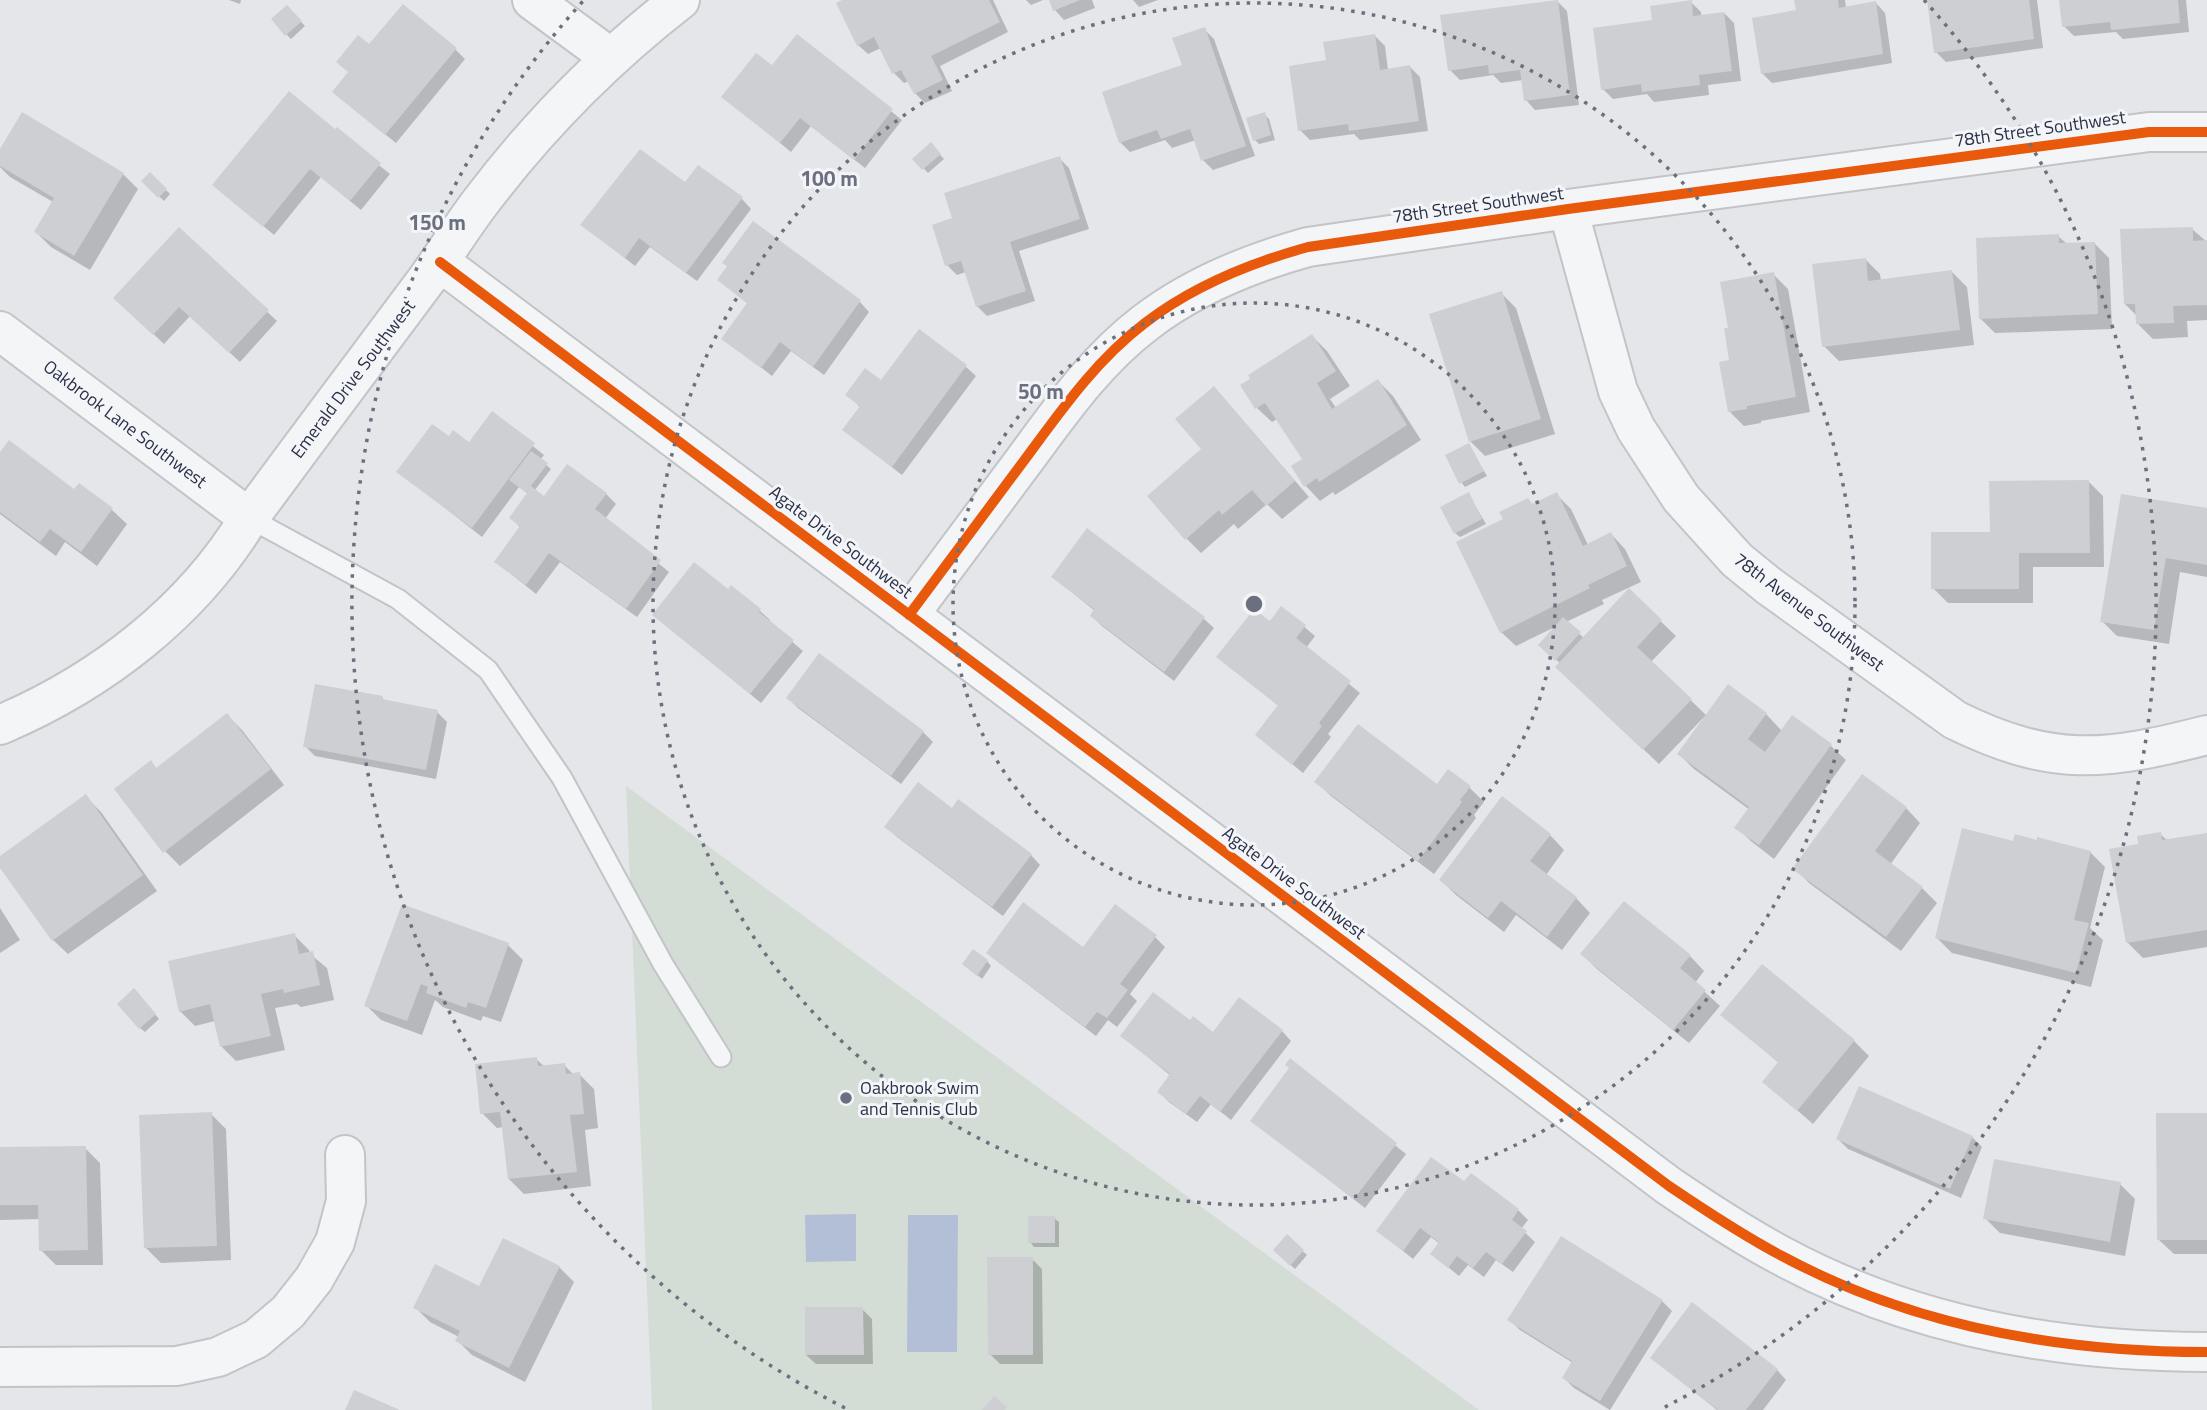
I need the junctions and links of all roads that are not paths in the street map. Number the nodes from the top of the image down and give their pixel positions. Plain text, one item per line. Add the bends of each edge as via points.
1 (531, 0) edge
2 (680, 0) edge
3 (611, 58) junction
4 (2207, 131) edge
5 (1568, 209) junction
6 (440, 262) junction
7 (0, 331) edge
8 (249, 518) junction
9 (909, 615) junction
10 (0, 725) edge
11 (2207, 735) edge
12 (721, 1057) dead end
13 (345, 1155) dead end
14 (2207, 1352) edge
15 (0, 1367) edge

1 - 3 street
2 - 3 street, Emerald Drive Southwest
3 - 6 street, Emerald Drive Southwest via 518,154
4 - 5 street, 78th Street Southwest via 2149,132
5 - 9 street, 78th Street Southwest via 1308,247 1273,256 1175,302 1092,372
5 - 11 street, 78th Avenue Southwest via 1618,391 1636,429 1681,498 1737,560 1955,720 1990,737 2066,756 2109,756
6 - 8 street, Emerald Drive Southwest
6 - 9 street, Agate Drive Southwest
7 - 8 street, Oakbrook Lane Southwest
8 - 10 street, Emerald Drive Southwest via 193,594 147,636 62,695
8 - 12 lane via 398,599 488,670 562,778 663,964
9 - 14 street, Agate Drive Southwest via 1669,1186 1783,1257 1870,1294 1972,1327 2105,1349
13 - 15 street via 346,1201 335,1242 288,1312 256,1339 218,1357 177,1366

